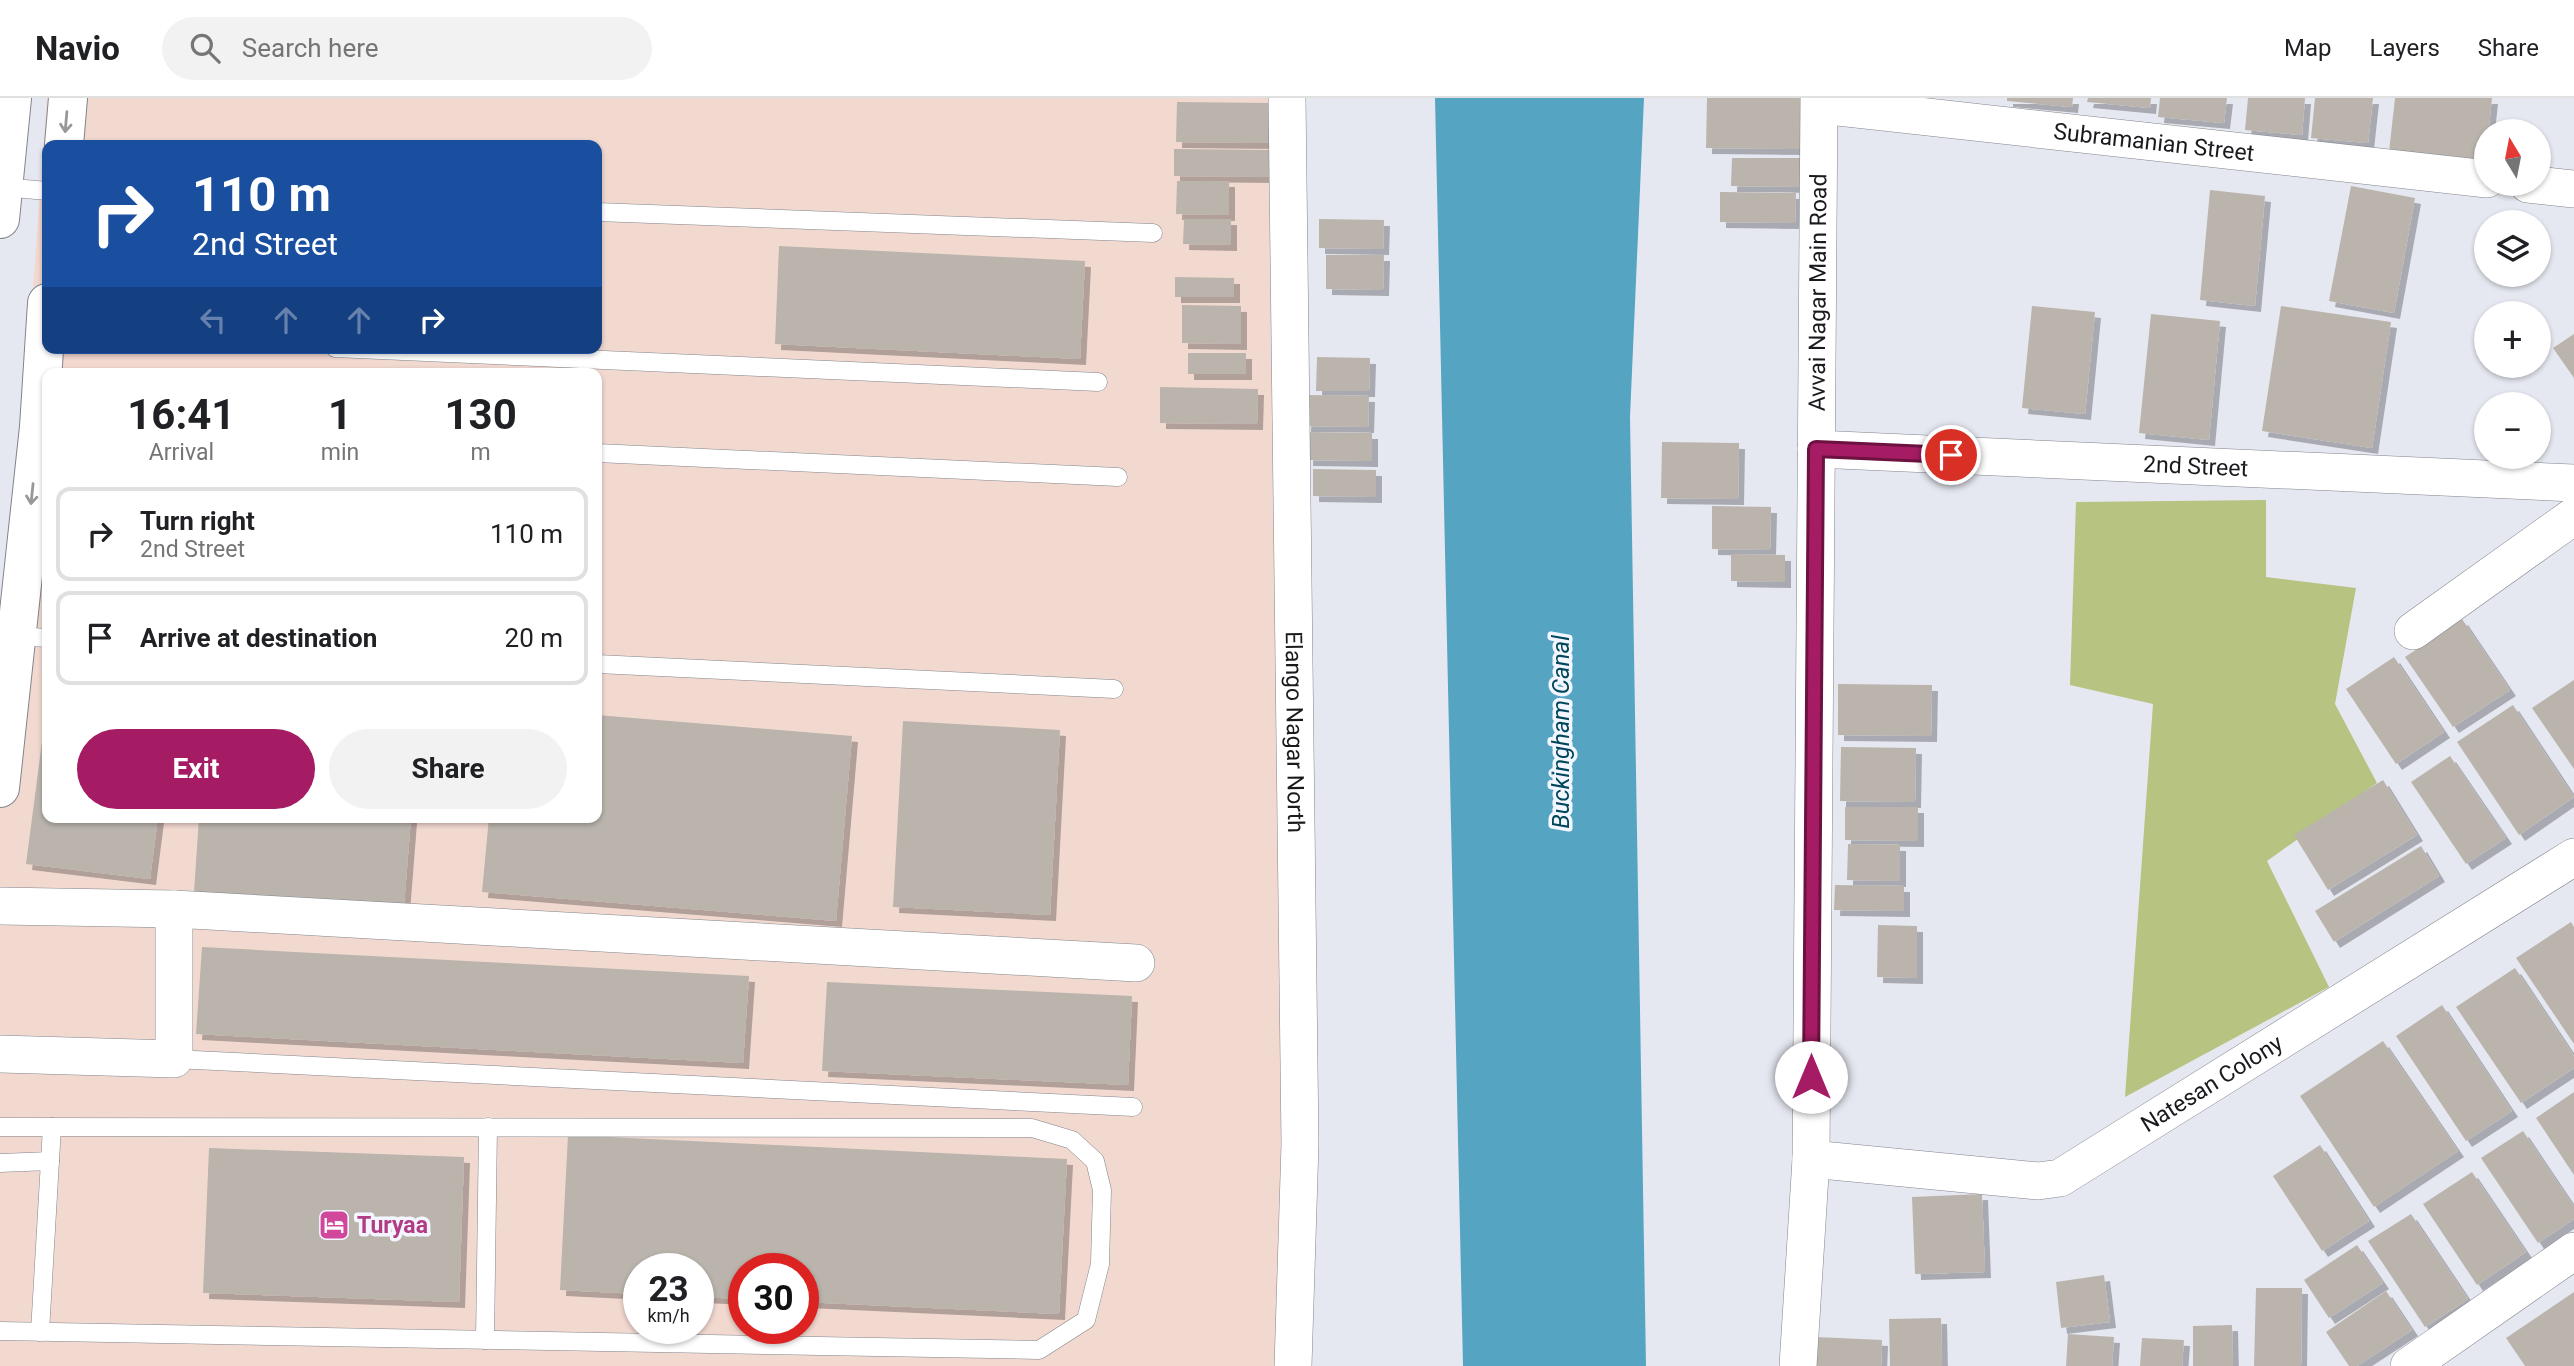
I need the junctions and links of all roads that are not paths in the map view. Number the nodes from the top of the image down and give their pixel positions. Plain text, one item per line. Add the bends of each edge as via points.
1 (12, 98) edge
2 (68, 98) edge
3 (1287, 98) edge
4 (1820, 102) edge
5 (64, 140) edge
6 (2474, 177) edge
7 (2552, 187) edge
8 (2574, 189) edge
9 (42, 192) edge
10 (2, 203) edge
11 (602, 212) edge
12 (1153, 233) dead end
13 (470, 354) edge
14 (1098, 382) dead end
15 (42, 446) edge
16 (1816, 449) junction
17 (602, 453) edge
18 (1118, 477) dead end
19 (2574, 483) edge
20 (2574, 516) edge
21 (2413, 631) dead end
22 (32, 637) edge
23 (602, 664) edge
24 (1114, 689) dead end
25 (0, 788) edge
26 (2574, 856) edge
27 (0, 906) edge
28 (174, 909) junction
29 (1136, 963) dead end
30 (0, 1054) edge
31 (174, 1059) junction
32 (1133, 1107) dead end
33 (52, 1127) junction
34 (488, 1127) junction
35 (0, 1128) edge
36 (1811, 1159) junction
37 (50, 1161) junction
38 (0, 1163) edge
39 (2574, 1251) edge
40 (0, 1331) edge
41 (40, 1332) junction
42 (485, 1340) junction
43 (1293, 1366) edge
44 (1798, 1366) edge
45 (2409, 1366) edge

1 - 10 street
2 -> 5 street
3 - 43 street, Elango Nagar North via 1300,1144
4 - 6 street, Subramanian Street
4 - 16 street, Avvai Nagar Main Road
7 - 8 street
9 - 10 lane
11 - 12 lane
13 - 14 lane
15 -> 22 street
16 - 19 street, 2nd Street
16 - 36 street, Avvai Nagar Main Road
17 - 18 lane
20 - 21 street
22 - 25 street
23 - 24 lane
26 - 36 street, Natesan Colony via 2060,1178 2038,1181
27 - 28 street
28 - 29 street
28 - 31 street
30 - 31 street
31 - 32 lane
33 - 34 lane
33 - 35 lane
33 - 37 lane
34 - 42 lane
34 - 42 lane via 1032,1128 1072,1140 1095,1161 1102,1190 1100,1264 1086,1320 1039,1350
36 - 44 street, Avvai Nagar Main Road
37 - 38 lane
37 - 41 lane
39 - 45 street
40 - 41 lane
41 - 42 lane

